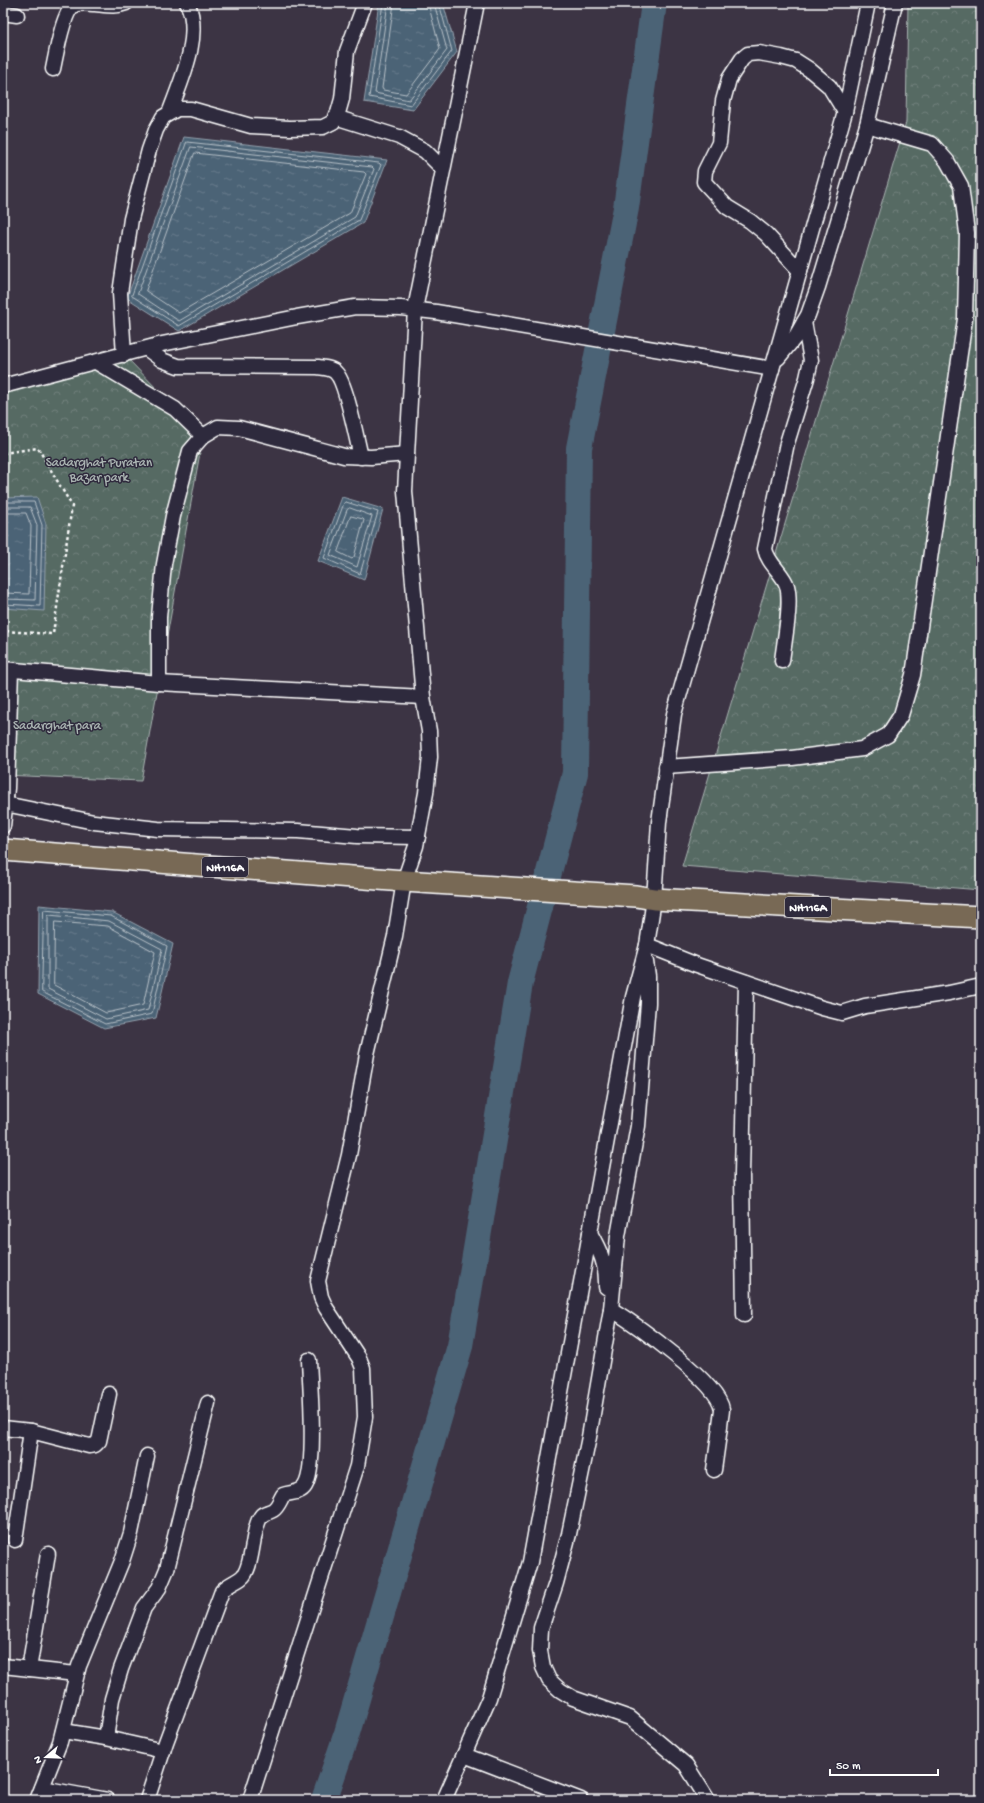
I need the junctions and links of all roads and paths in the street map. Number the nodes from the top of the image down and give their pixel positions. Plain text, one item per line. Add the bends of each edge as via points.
1 (126, 3) edge
2 (187, 3) edge
3 (365, 3) edge
4 (477, 3) edge
5 (868, 3) edge
6 (896, 3) edge
7 (3, 13) edge
8 (17, 15) dead end
9 (53, 69) dead end
10 (170, 112) junction
11 (845, 112) junction
12 (336, 117) junction
13 (867, 125) junction
14 (443, 169) junction
15 (800, 271) junction
16 (415, 309) junction
17 (804, 322) junction
18 (147, 349) junction
19 (124, 355) junction
20 (96, 362) junction
21 (774, 365) junction
22 (3, 386) edge
23 (203, 436) junction
24 (3, 453) edge
25 (408, 454) junction
26 (362, 457) junction
27 (3, 631) edge
28 (782, 661) dead end
29 (7, 670) edge
30 (159, 683) junction
31 (423, 698) junction
32 (666, 767) junction
33 (4, 815) edge
34 (418, 837) junction
35 (3, 850) edge
36 (404, 881) junction
37 (645, 897) junction
38 (981, 917) edge
39 (646, 950) junction
40 (746, 982) junction
41 (981, 986) edge
42 (590, 1233) junction
43 (610, 1313) junction
44 (744, 1315) dead end
45 (309, 1360) dead end
46 (109, 1394) dead end
47 (208, 1403) dead end
48 (3, 1428) edge
49 (31, 1431) junction
50 (147, 1456) dead end
51 (714, 1470) dead end
52 (15, 1540) dead end
53 (48, 1554) dead end
54 (3, 1666) edge
55 (29, 1669) junction
56 (76, 1674) junction
57 (63, 1731) junction
58 (106, 1738) junction
59 (163, 1751) junction
60 (464, 1755) junction
61 (39, 1794) edge
62 (108, 1800) edge
63 (147, 1800) edge
64 (250, 1800) edge
65 (444, 1800) edge
66 (580, 1800) edge
67 (708, 1800) edge

1 - 9 street via 119,6 82,3 70,8
2 - 10 street via 191,15 190,49
3 - 12 street via 347,52 342,99
4 - 14 street
5 - 11 street
6 - 13 street
7 - 8 street
10 - 12 street via 191,109 251,126 290,128 323,127 333,122
10 - 19 street via 163,117 148,150 131,220 120,293
11 - 15 street
11 - 15 street via 829,86 810,70 782,57 759,53 748,54 742,59 730,79 723,101 719,143 705,171 704,182 727,207 766,234
12 - 14 street via 398,137 425,152
13 - 17 street via 818,287
13 - 32 street via 932,144 947,160 960,186 967,233 965,319 913,675 901,715 888,735 862,749 792,758
14 - 16 street
15 - 21 street
16 - 18 street via 355,307 297,316
16 - 21 street
16 - 25 street
17 - 21 street
17 - 28 street via 811,360 808,378 787,443 765,549 766,557 787,585 789,598
18 - 19 street
18 - 26 street via 162,360 178,366 318,367 336,372 346,396
19 - 20 street
20 - 22 street
20 - 23 street via 175,409
21 - 32 street via 674,714
23 - 26 street via 218,427 239,428 344,456
23 - 30 street via 190,452 172,516 159,617
24 - 27 path via 38,448 72,506 53,634
25 - 26 street
25 - 31 street via 406,491
29 - 30 street
29 - 33 street
30 - 31 street
31 - 34 street via 429,731 430,773
32 - 37 street
33 - 34 street via 158,830 298,831 357,836
34 - 36 street
35 - 36 highway, NH116A
36 - 37 highway, NH116A
36 - 64 street via 395,936 367,1054 349,1155 318,1281 326,1308 363,1368 363,1439 357,1466
37 - 38 highway, NH116A
37 - 39 street
39 - 40 street
39 - 42 street via 633,997
39 - 43 street via 648,1003 638,1126 618,1236
40 - 41 street via 842,1013 865,1006
40 - 44 street via 742,1175
42 - 43 street via 602,1254 606,1270 605,1304
42 - 60 street via 530,1562 489,1698
43 - 51 street via 642,1329 669,1350 719,1399 722,1410
43 - 67 street via 569,1534 541,1628 540,1651 543,1667 549,1680 566,1694 630,1718 686,1765
45 - 59 street via 311,1457 305,1487 299,1492 283,1495 275,1509 262,1515 244,1575 228,1584 222,1591
46 - 49 street via 99,1441 95,1445 88,1446
47 - 58 street via 167,1569 159,1588 144,1608 124,1662 112,1699
48 - 49 street
49 - 52 street
50 - 56 street via 131,1533 122,1561
53 - 55 street
54 - 55 street
55 - 56 street
56 - 57 street
57 - 58 street
57 - 61 street
58 - 59 street
59 - 63 street
60 - 65 street
60 - 66 street
61 - 62 street

